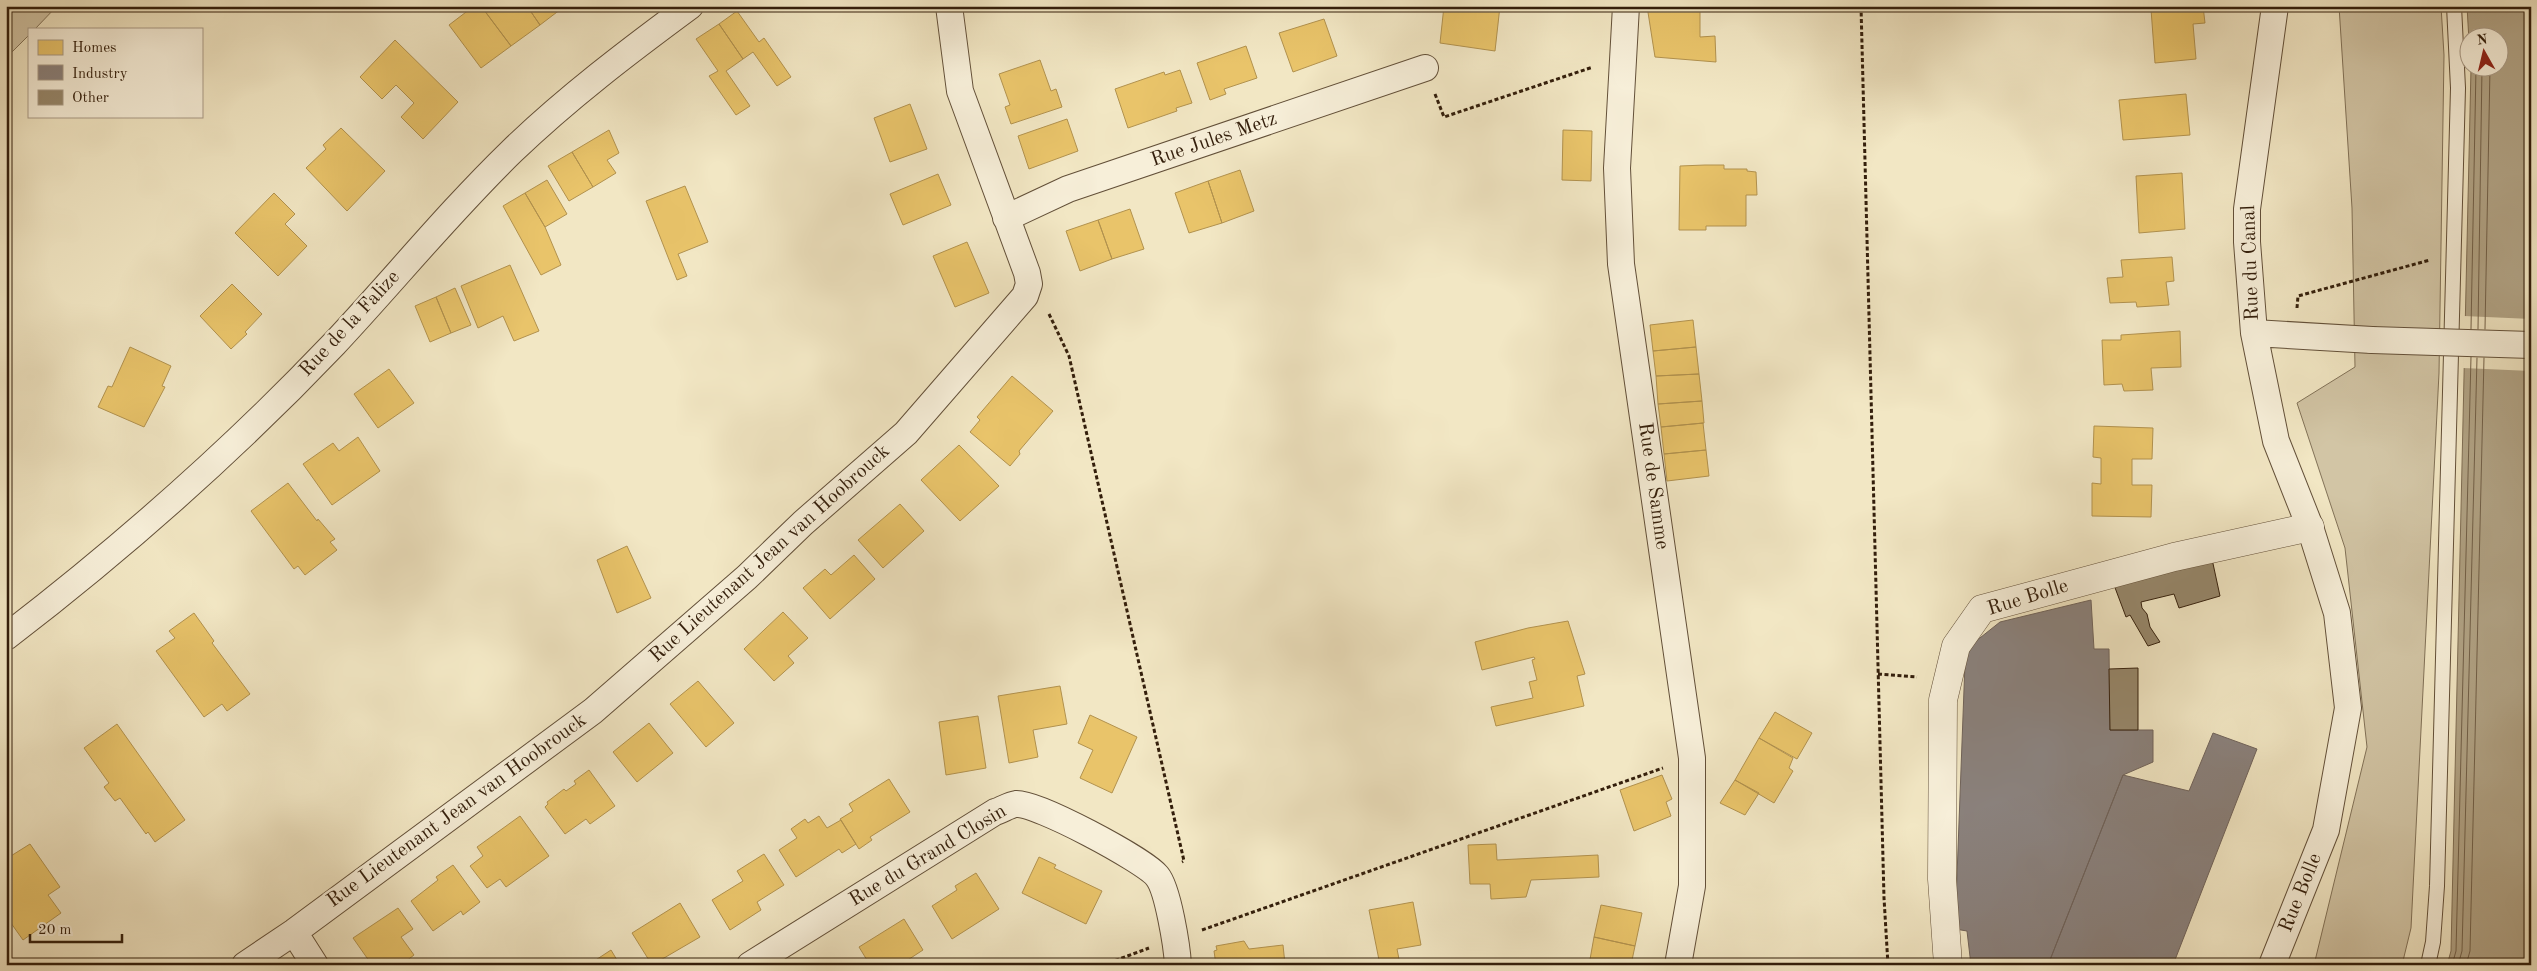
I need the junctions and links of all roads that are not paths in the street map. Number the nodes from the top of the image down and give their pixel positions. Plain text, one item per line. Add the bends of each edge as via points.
1 (690, 6) edge
2 (949, 6) edge
3 (1626, 6) edge
4 (2275, 6) edge
5 (2454, 6) edge
6 (1425, 68) road end
7 (1006, 218) junction
8 (2254, 333) junction
9 (2531, 345) edge
10 (2310, 527) junction
11 (6, 637) edge
12 (294, 932) junction
13 (245, 965) edge
14 (315, 965) edge
15 (750, 965) edge
16 (1178, 965) edge
17 (1678, 965) edge
18 (1948, 965) edge
19 (2272, 965) edge
20 (2428, 965) edge

1 - 11 street, Rue de la Falize via 587,86 513,150 334,344 261,416 170,501
2 - 7 street via 960,91
3 - 17 street, Rue de Samme via 1617,168 1621,264 1692,758 1692,886
4 - 8 street, Rue du Canal via 2247,209
5 - 20 lane via 2458,88 2437,886
6 - 7 street, Rue Jules Metz via 1068,189
7 - 12 street, Rue Lieutenant Jean van Hoobrouck via 1027,273 1029,284 1025,296 906,433 594,711
8 - 9 street, Rue du Canal, bridge
8 - 10 street, Rue Bolle via 2276,441
10 - 18 street, Rue Bolle via 2174,557 1982,609 1956,646 1944,700 1942,879
10 - 19 street, Rue Bolle via 2337,613 2348,708 2326,830
12 - 13 street, Rue Lieutenant Jean van Hoobrouck
12 - 14 street
15 - 16 street, Rue du Grand Closin via 995,812 1017,804 1039,809 1142,862 1159,878 1166,898

